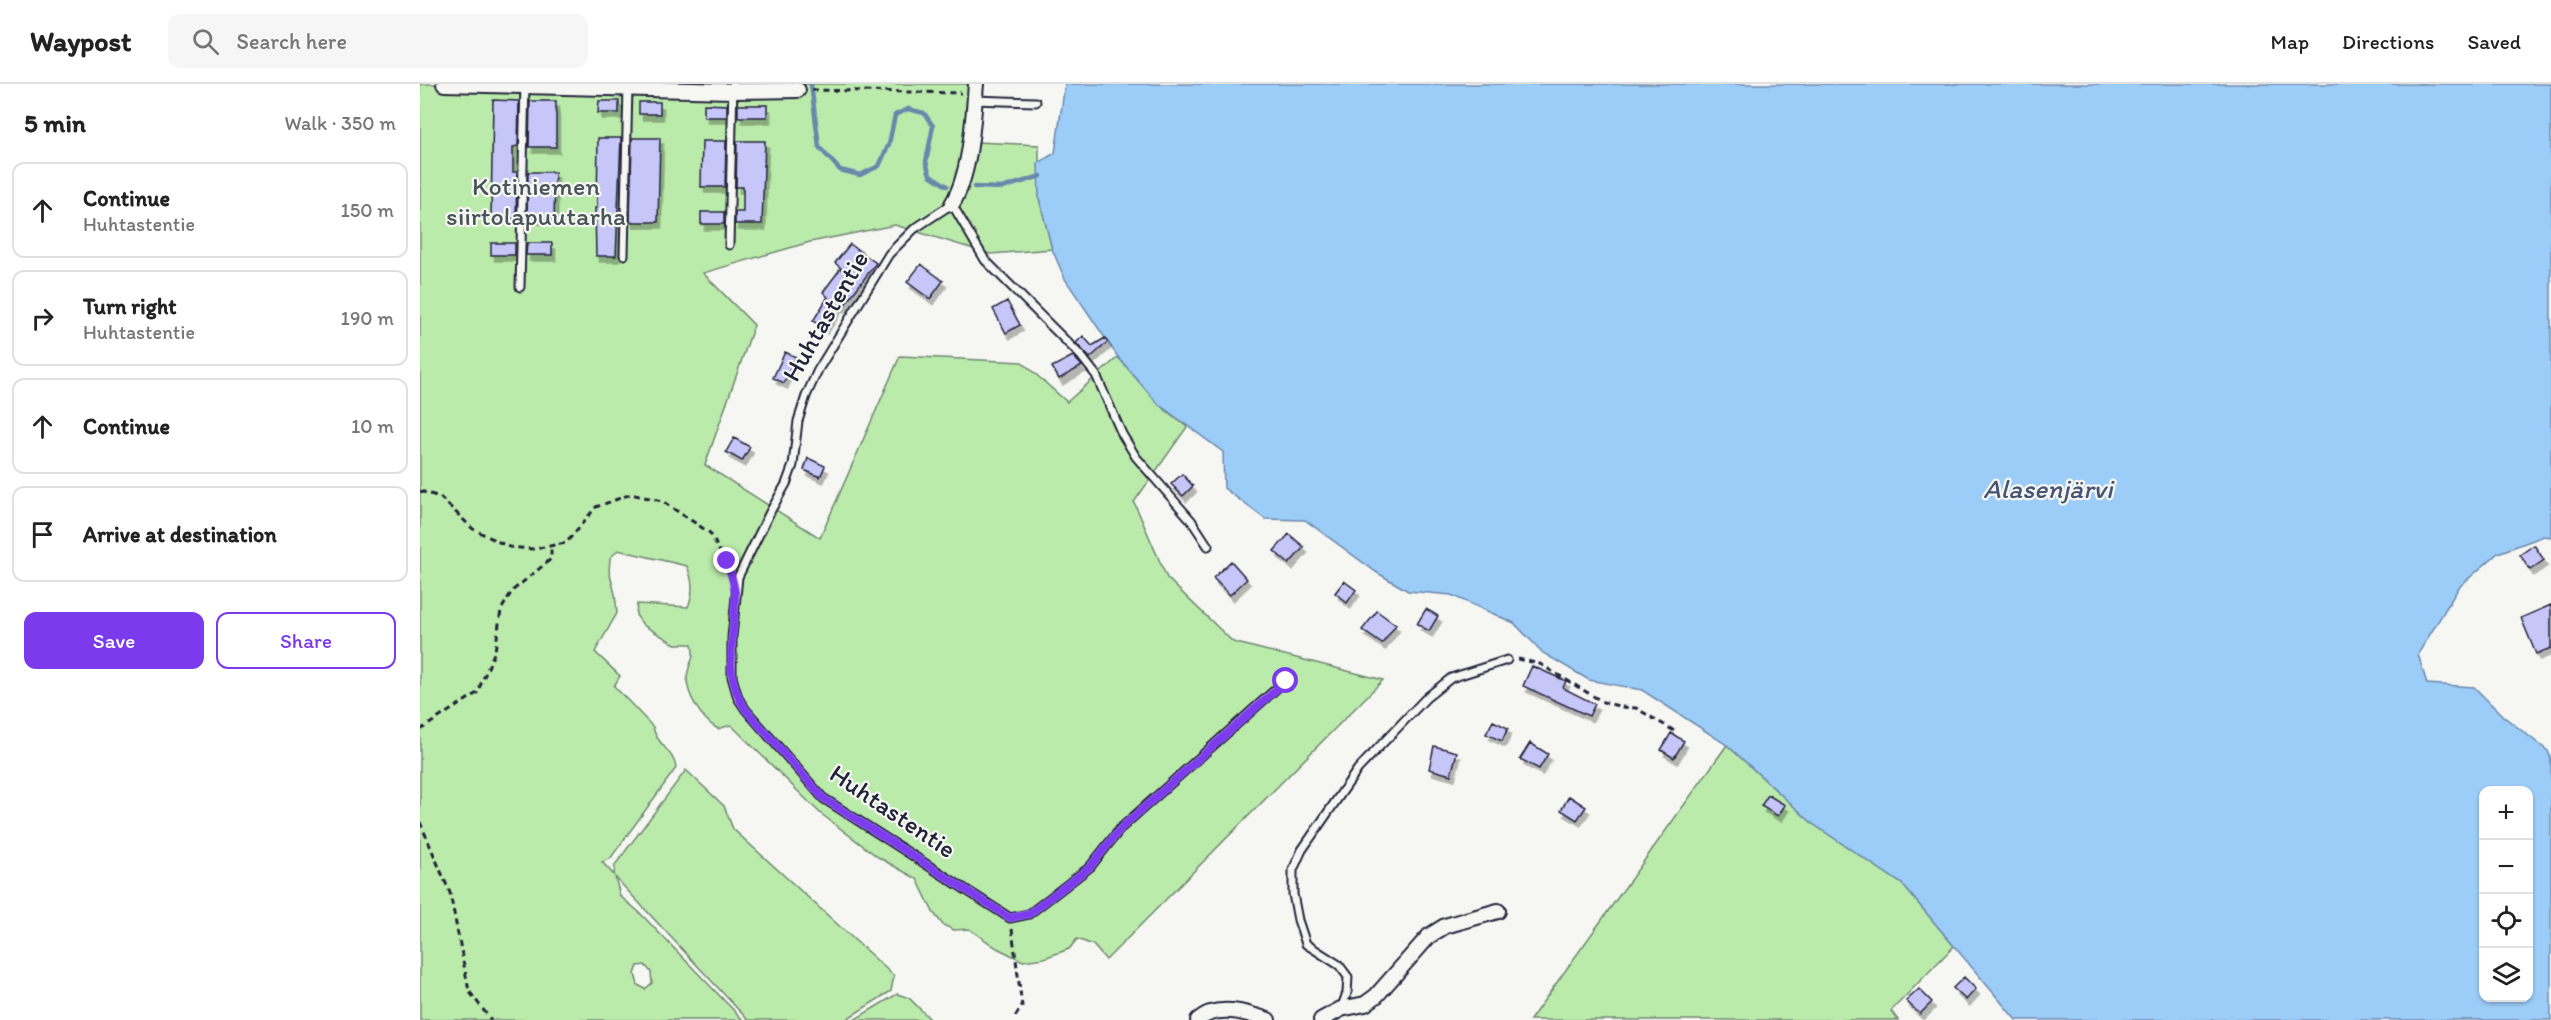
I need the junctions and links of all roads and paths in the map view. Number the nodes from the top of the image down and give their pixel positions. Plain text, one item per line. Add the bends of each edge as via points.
1 (444, 84) edge
2 (525, 85) edge
3 (628, 86) edge
4 (733, 87) edge
5 (798, 90) dead end
6 (823, 90) dead end
7 (975, 92) edge
8 (1036, 102) dead end
9 (952, 204) junction
10 (729, 245) dead end
11 (624, 255) dead end
12 (519, 287) dead end
13 (420, 491) edge
14 (551, 546) junction
15 (1208, 546) dead end
16 (735, 592) junction
17 (1507, 660) joint
18 (1286, 681) dead end
19 (420, 730) edge
20 (1676, 732) dead end
21 (420, 822) edge
22 (1498, 911) dead end
23 (1010, 918) junction
24 (1341, 1009) junction
25 (491, 1020) edge
26 (1013, 1020) edge
27 (1198, 1020) edge
28 (1268, 1020) edge
29 (1321, 1020) edge

1 - 2 street
2 - 3 street
2 - 12 lane
3 - 4 street
3 - 11 lane
4 - 5 street
4 - 10 lane
6 - 7 path
7 - 8 lane
7 - 9 street via 960,191
9 - 15 lane via 985,261 1096,375 1136,457 1191,520
9 - 16 lane, Huhtastentie via 914,229 889,254 818,370 798,421 793,465 786,484 742,567
13 - 14 path via 440,497 473,529 509,547
14 - 16 path via 566,543 596,507 630,494 662,501 710,532 727,561
14 - 19 path via 551,559 512,591 501,610 495,651 477,693
16 - 23 lane, Huhtastentie via 734,689 766,735 823,798
17 - 20 path via 1524,659 1540,664 1603,702 1636,708
17 - 24 lane via 1451,678 1426,698 1358,769 1302,850 1293,870 1298,920 1306,944 1339,965 1348,977
18 - 23 lane via 1121,828 1090,867 1029,914
21 - 25 path via 450,893 469,991
22 - 24 street via 1445,926 1430,936 1376,996 1365,1004
23 - 26 path via 1022,1006
24 - 29 street
27 - 28 street via 1221,1011

